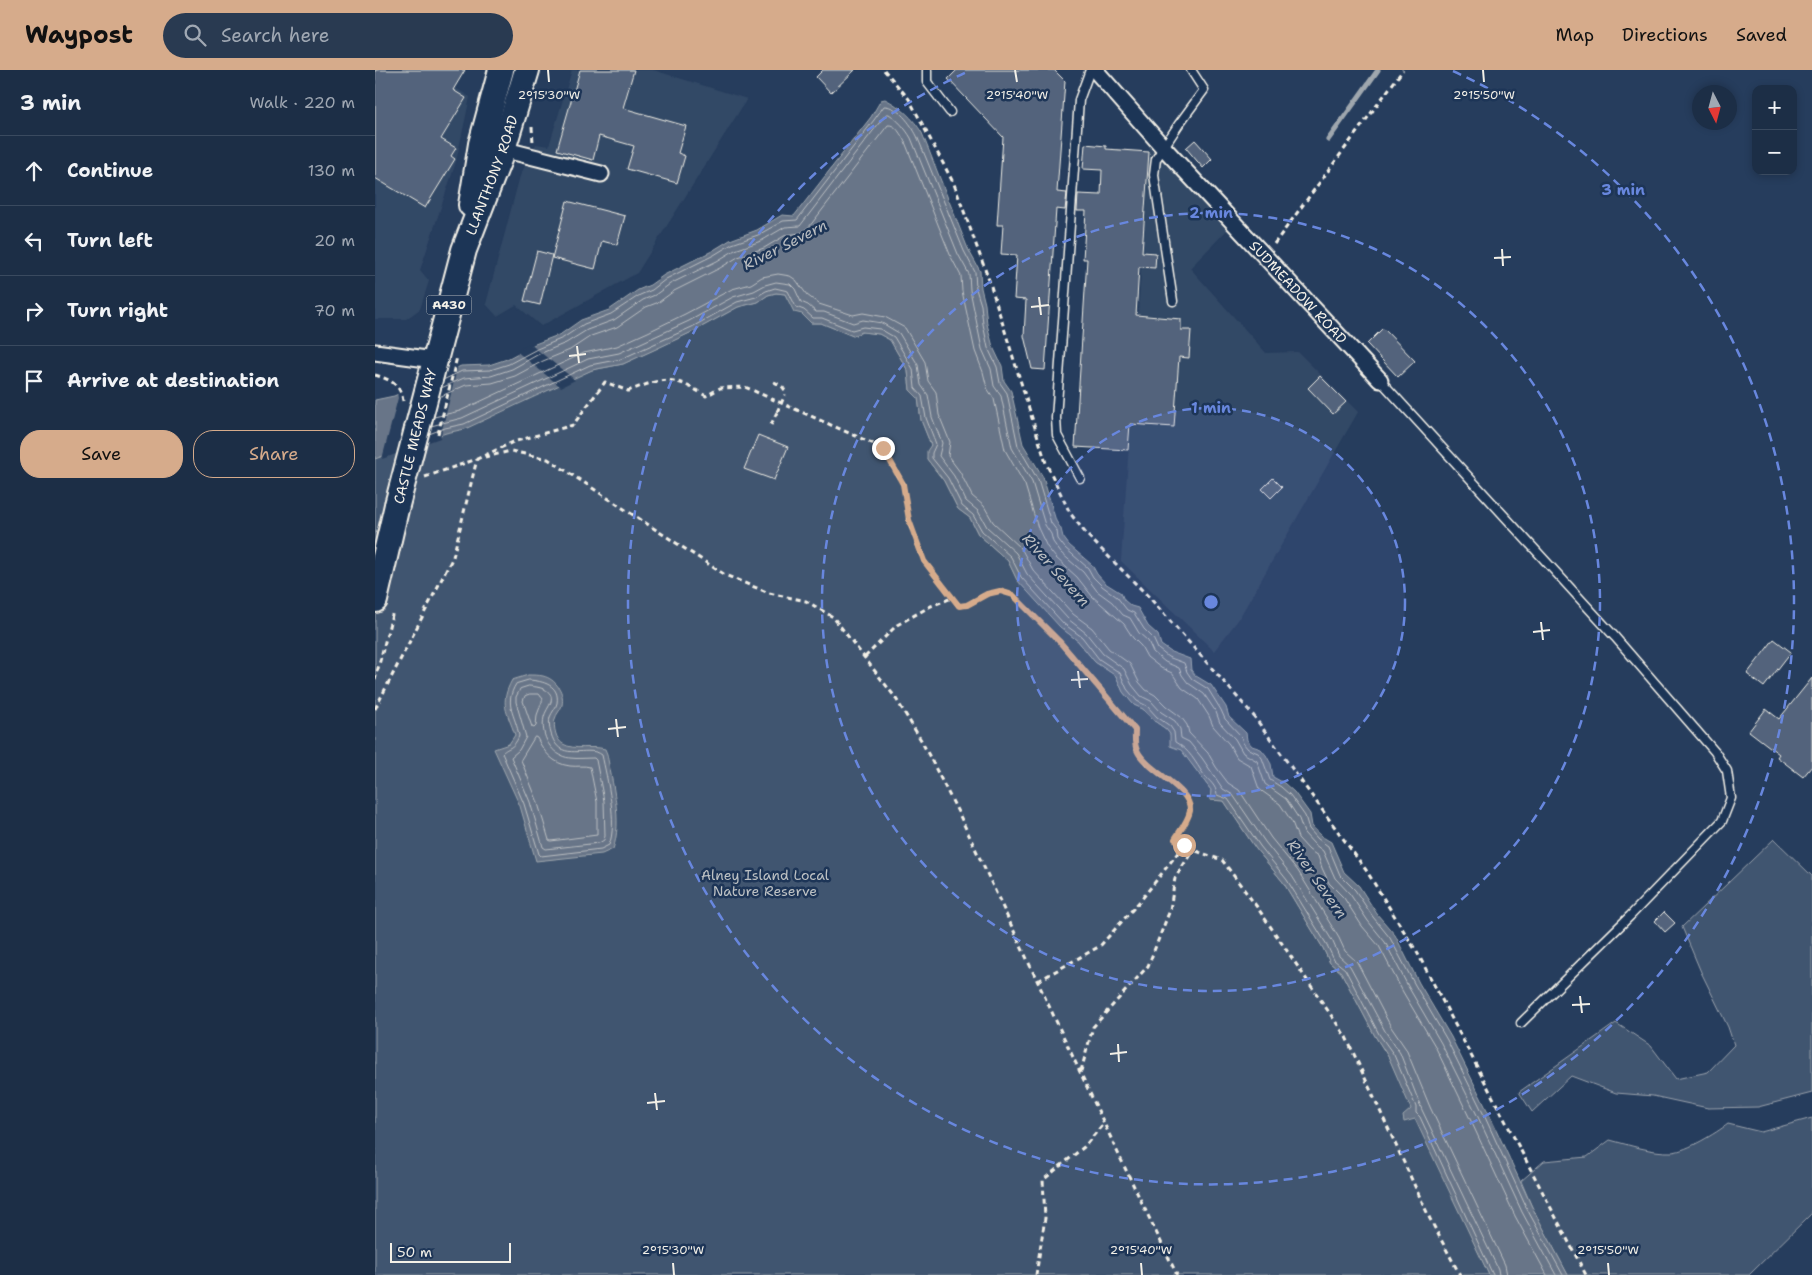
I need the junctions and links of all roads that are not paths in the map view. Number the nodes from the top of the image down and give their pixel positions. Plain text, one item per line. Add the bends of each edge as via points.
1 (501, 70) edge
2 (527, 70) edge
3 (927, 70) edge
4 (1090, 70) edge
5 (1095, 70) edge
6 (1191, 70) edge
7 (950, 112) dead end
8 (492, 147) junction
9 (1163, 148) junction
10 (601, 174) dead end
11 (1173, 301) dead end
12 (375, 352) edge
13 (441, 360) junction
14 (1380, 380) joint
15 (1081, 478) dead end
16 (375, 600) edge
17 (1521, 1023) dead end

1 - 8 main road, LLANTHONY ROAD / A430
2 - 8 main road, LLANTHONY ROAD
3 - 7 lane via 927,82
4 - 15 lane via 1079,100 1056,418 1057,435
5 - 9 street, SUDMEADOW ROAD
6 - 9 lane via 1204,90
8 - 10 street
8 - 13 main road, LLANTHONY ROAD / A430 via 464,250
9 - 11 lane via 1156,159 1154,174
9 - 14 street, SUDMEADOW ROAD
12 - 13 street
13 - 16 main road, CASTLE MEADS WAY / A430, bridge via 397,505
14 - 17 lane via 1615,637 1715,752 1727,771 1731,798 1722,821

